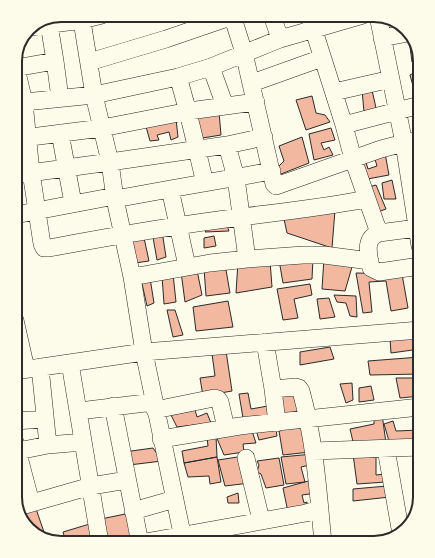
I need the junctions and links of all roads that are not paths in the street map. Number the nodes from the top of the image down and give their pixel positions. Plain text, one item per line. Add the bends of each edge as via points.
1 (83, 22) edge
2 (213, 22) edge
3 (235, 22) edge
4 (274, 22) edge
5 (311, 22) edge
6 (379, 22) edge
7 (49, 24) edge
8 (403, 34) edge
9 (382, 38) junction
10 (280, 39) junction
11 (244, 53) junction
12 (322, 58) junction
13 (55, 61) junction
14 (88, 62) junction
15 (22, 67) edge
16 (211, 67) junction
17 (178, 77) junction
18 (392, 79) junction
19 (252, 83) junction
20 (334, 92) junction
21 (94, 95) junction
22 (60, 98) junction
23 (256, 102) junction
24 (22, 103) edge
25 (225, 106) junction
26 (413, 107) edge
27 (189, 111) junction
28 (398, 111) junction
29 (344, 125) junction
30 (102, 128) junction
31 (60, 134) junction
32 (264, 137) junction
33 (22, 138) edge
34 (412, 141) edge
35 (227, 144) junction
36 (196, 150) junction
37 (22, 156) edge
38 (413, 156) edge
39 (353, 159) junction
40 (110, 162) junction
41 (65, 167) junction
42 (272, 172) junction
43 (23, 173) edge
44 (236, 178) junction
45 (205, 183) junction
46 (170, 189) junction
47 (115, 198) junction
48 (367, 199) junction
49 (73, 203) junction
50 (37, 210) junction
51 (22, 213) edge
52 (241, 217) junction
53 (179, 227) junction
54 (413, 229) edge
55 (379, 233) junction
56 (123, 234) junction
57 (247, 259) junction
58 (370, 261) junction
59 (187, 266) junction
60 (413, 267) edge
61 (132, 277) junction
62 (413, 331) edge
63 (265, 342) junction
64 (22, 349) edge
65 (144, 352) junction
66 (70, 363) junction
67 (27, 369) edge
68 (273, 389) junction
69 (113, 406) junction
70 (155, 406) junction
71 (413, 408) edge
72 (79, 411) junction
73 (44, 418) junction
74 (308, 418) junction
75 (22, 420) edge
76 (277, 422) junction
77 (226, 428) junction
78 (161, 438) junction
79 (83, 442) junction
80 (48, 445) junction
81 (22, 447) edge
82 (413, 447) edge
83 (386, 449) junction
84 (314, 451) junction
85 (246, 458) dead end
86 (126, 480) junction
87 (22, 486) edge
88 (91, 486) junction
89 (175, 499) junction
90 (25, 505) edge
91 (320, 509) junction
92 (133, 511) junction
93 (261, 520) junction
94 (400, 526) edge
95 (99, 536) edge
96 (138, 536) edge
97 (182, 536) edge
98 (195, 536) edge
99 (322, 536) edge

1 - 14 street
2 - 14 street
3 - 11 street
4 - 10 street
5 - 10 street
5 - 12 street
6 - 9 street
7 - 13 street
8 - 9 street
9 - 18 street
10 - 11 street
11 - 16 street
11 - 19 street
12 - 19 street
12 - 20 street
13 - 15 street
13 - 22 street
14 - 21 street
16 - 17 street
16 - 25 street
17 - 21 street
17 - 27 street
18 - 20 street
18 - 28 street
19 - 23 street
20 - 29 street
21 - 22 street
21 - 30 street
22 - 24 street
23 - 25 street
23 - 32 street
25 - 27 street
26 - 28 street
27 - 30 street
27 - 36 street
28 - 29 street
28 - 34 street
29 - 39 street
30 - 31 street
30 - 40 street
31 - 33 street
31 - 41 street
32 - 35 street
32 - 42 street
34 - 38 street
34 - 39 street
35 - 36 street
35 - 44 street
36 - 40 street
36 - 45 street
37 - 43 street
39 - 42 street via 279,186 274,184
39 - 48 street
40 - 41 street
40 - 47 street
41 - 43 street
41 - 49 street
42 - 44 street
43 - 50 street
44 - 45 street
44 - 52 street
45 - 46 street
46 - 47 street
46 - 53 street
47 - 49 street
47 - 56 street
48 - 52 street
48 - 55 street
49 - 50 street
50 - 51 street
50 - 56 street via 42,244 47,249
52 - 53 street
52 - 57 street
53 - 56 street
53 - 59 street
54 - 55 street
55 - 58 street via 370,238 368,244
56 - 61 street
57 - 58 street via 324,255
57 - 59 street
58 - 60 street via 372,268 379,272
59 - 61 street
61 - 65 street
62 - 63 street
63 - 65 street
63 - 68 street
64 - 67 street
65 - 66 street
65 - 70 street
66 - 67 street
66 - 72 street
67 - 73 street
68 - 74 street via 299,388
68 - 76 street
69 - 70 street
69 - 72 street
69 - 86 street
70 - 77 street via 218,399
70 - 78 street
71 - 74 street
72 - 79 street
73 - 75 street
73 - 80 street
74 - 76 street
74 - 84 street
76 - 77 street
77 - 78 street
78 - 89 street
79 - 80 street
79 - 88 street
80 - 81 street
82 - 83 street
83 - 84 street
83 - 94 street
84 - 91 street
85 - 93 street
86 - 88 street
86 - 92 street
87 - 90 street
88 - 90 street
88 - 95 street
89 - 92 street
89 - 97 street
91 - 93 street
91 - 99 street
92 - 96 street
93 - 98 street

